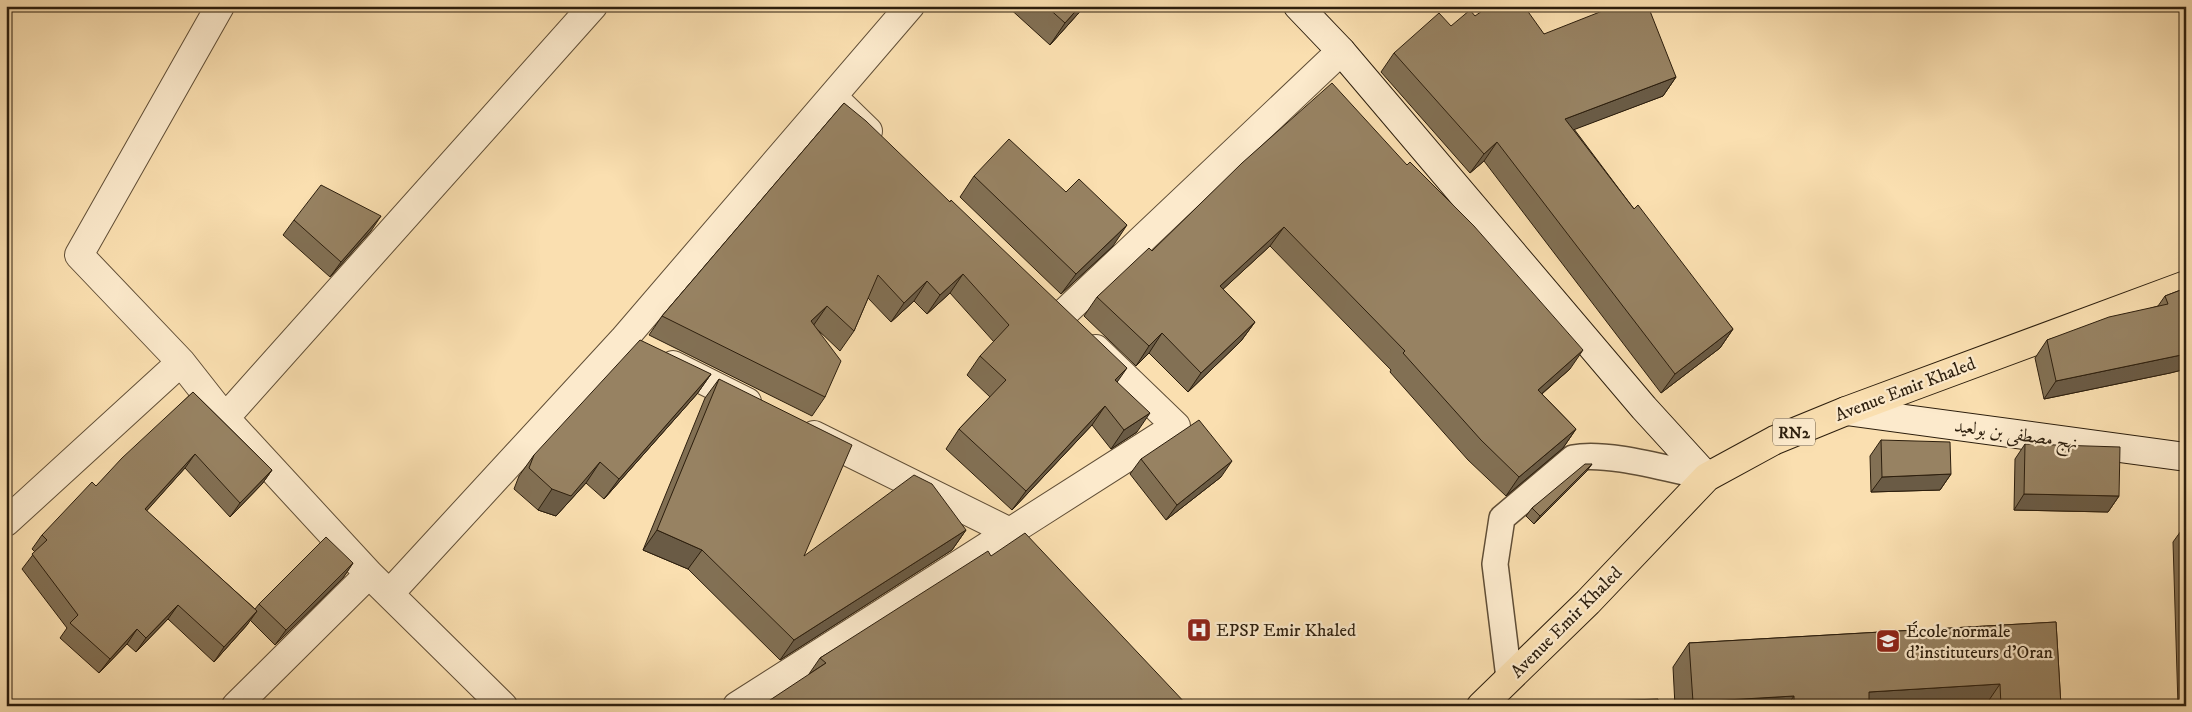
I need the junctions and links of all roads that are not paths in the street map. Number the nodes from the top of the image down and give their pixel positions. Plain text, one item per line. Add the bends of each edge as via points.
1 (220, 6) edge
2 (593, 6) edge
3 (910, 6) edge
4 (1298, 6) edge
5 (1340, 51) junction
6 (834, 97) junction
7 (883, 145) edge
8 (2186, 285) edge
9 (623, 340) junction
10 (180, 362) junction
11 (1846, 411) junction
12 (225, 418) junction
13 (2186, 457) edge
14 (1707, 477) junction
15 (6, 522) edge
16 (1008, 532) junction
17 (370, 574) junction
18 (390, 593) junction
19 (1494, 696) edge
20 (236, 706) edge
21 (504, 706) edge
22 (738, 706) edge

1 - 10 street via 79,255
2 - 12 street
3 - 6 street
4 - 5 street
5 - 14 street via 1644,408
5 - 16 street via 1054,309 1176,426
6 - 7 street
6 - 9 street
8 - 11 main road, Avenue Emir Khaled / RN2
9 - 16 street
9 - 18 street
10 - 12 street
10 - 15 street
11 - 13 street, نهج مصطفى بن بولعيد
11 - 14 main road, Avenue Emir Khaled / RN2 via 1775,440
12 - 17 street
14 - 19 main road, Avenue Emir Khaled / RN2
14 - 19 lane via 1604,457 1572,458 1502,518 1495,564
16 - 22 street
17 - 18 street
17 - 20 street
18 - 21 street

